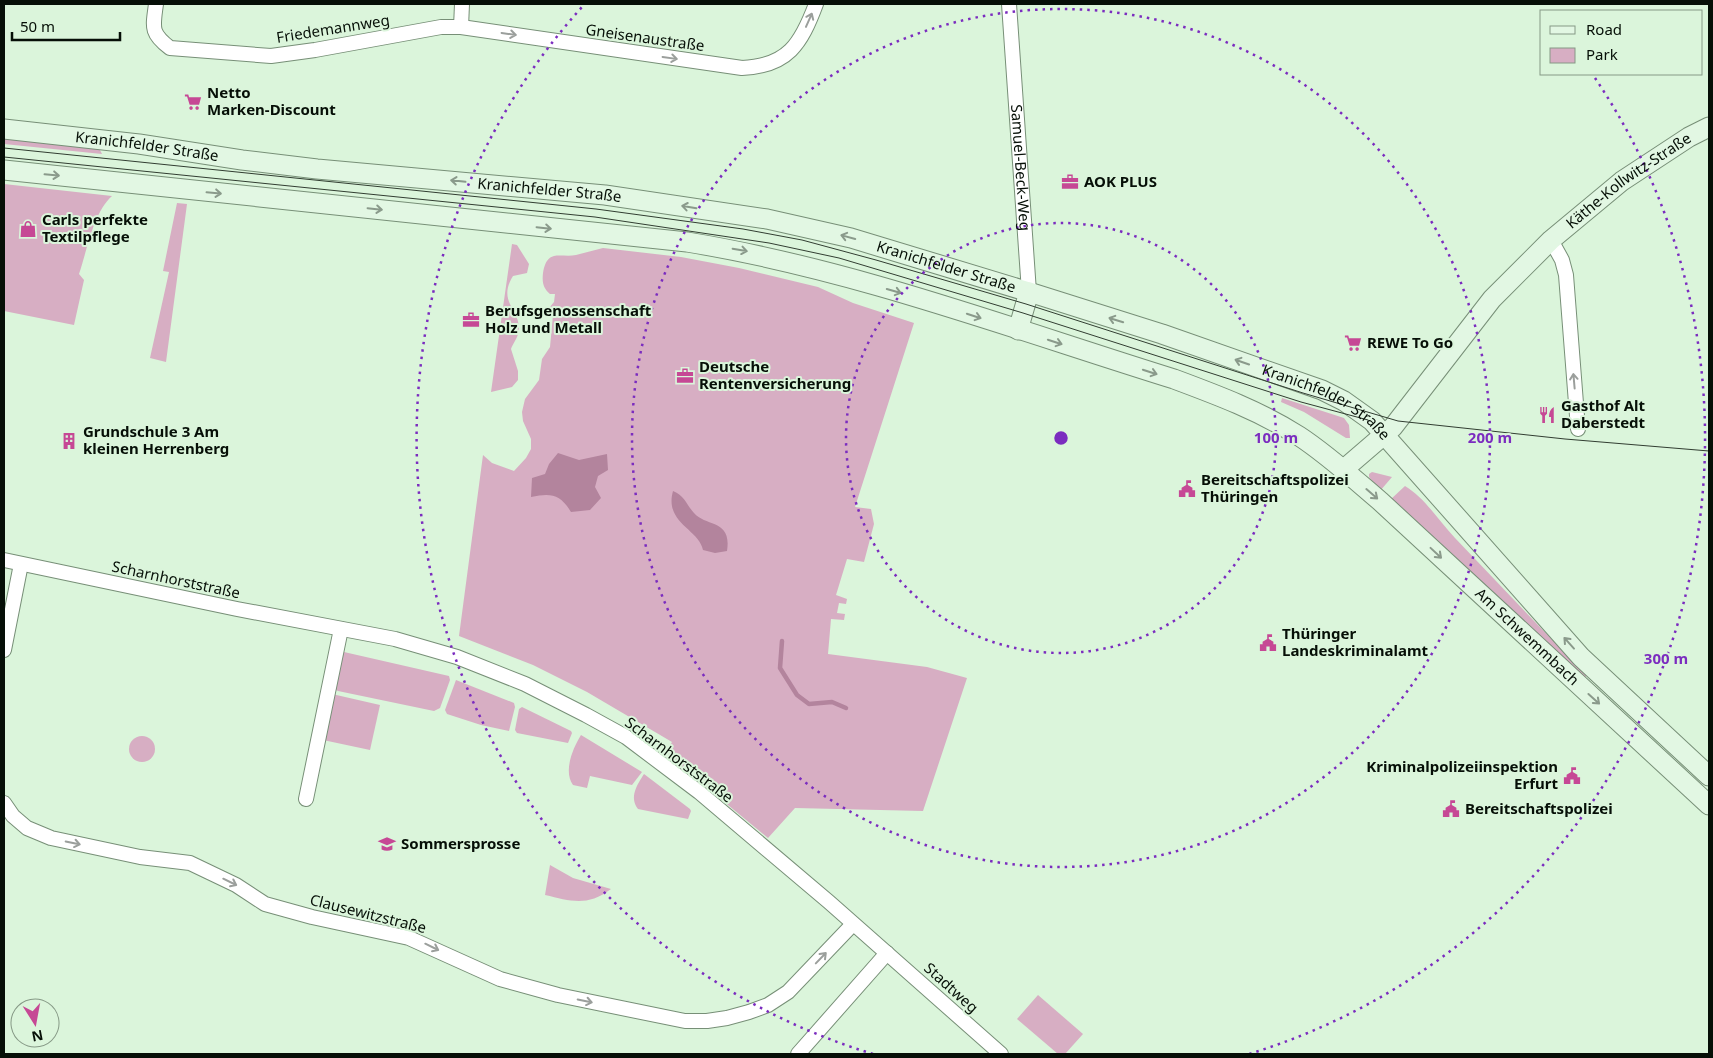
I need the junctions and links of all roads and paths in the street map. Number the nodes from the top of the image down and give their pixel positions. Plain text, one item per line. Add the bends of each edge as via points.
1 (156, 4) edge
2 (462, 4) edge
3 (816, 4) edge
4 (1009, 4) edge
5 (461, 27) junction
6 (1709, 127) edge
7 (4, 129) edge
8 (4, 170) edge
9 (1551, 240) junction
10 (1029, 292) junction
11 (1018, 330) junction
12 (1578, 429) dead end
13 (1384, 435) junction
14 (1343, 470) junction
15 (4, 560) edge
16 (21, 564) junction
17 (341, 629) junction
18 (4, 650) edge
19 (1685, 754) junction
20 (1671, 769) junction
21 (1709, 776) edge
22 (306, 799) dead end
23 (4, 803) edge
24 (1709, 805) edge
25 (853, 924) junction
26 (883, 950) junction
27 (798, 1054) edge
28 (1001, 1054) edge

1 - 5 street, Friedemannweg via 153,28 159,40 170,48 271,56 441,27
2 - 5 street
5 -> 3 street, Gneisenaustraße via 742,68 759,67 786,56 799,41
4 - 10 street, Samuel-Beck-Weg
6 - 9 main road, Käthe-Kollwitz-Straße via 1622,181
10 -> 7 main road, Kranichfelder Straße via 851,238 767,219 598,194 300,167
8 -> 11 main road via 696,243 801,264
12 -> 9 street, Käthe-Kollwitz-Straße via 1566,275
9 - 13 main road, Käthe-Kollwitz-Straße via 1492,299
10 - 11 main road, Samuel-Beck-Weg
13 -> 10 main road, Kranichfelder Straße via 1359,410 1322,390
11 -> 14 main road via 1174,379 1229,400 1299,436
13 - 14 main road, Kranichfelder Straße
19 -> 13 main road, Am Schwemmbach via 1581,657
14 -> 20 main road, Am Schwemmbach
15 - 16 street, Scharnhorststraße
16 - 17 street, Scharnhorststraße
16 - 18 street
17 - 22 street
17 - 25 street, Scharnhorststraße via 394,639 457,657 525,684 626,737 699,792
19 - 20 street
19 - 21 main road, Am Schwemmbach
20 - 24 main road, Am Schwemmbach
23 -> 25 street, Clausewitzstraße via 27,828 51,838 140,857 190,863 236,885 265,904 422,942 500,979 558,995 685,1021 727,1018 768,1005 788,992
25 - 26 street, Scharnhorststraße
26 - 27 street
26 - 28 street, Stadtweg

